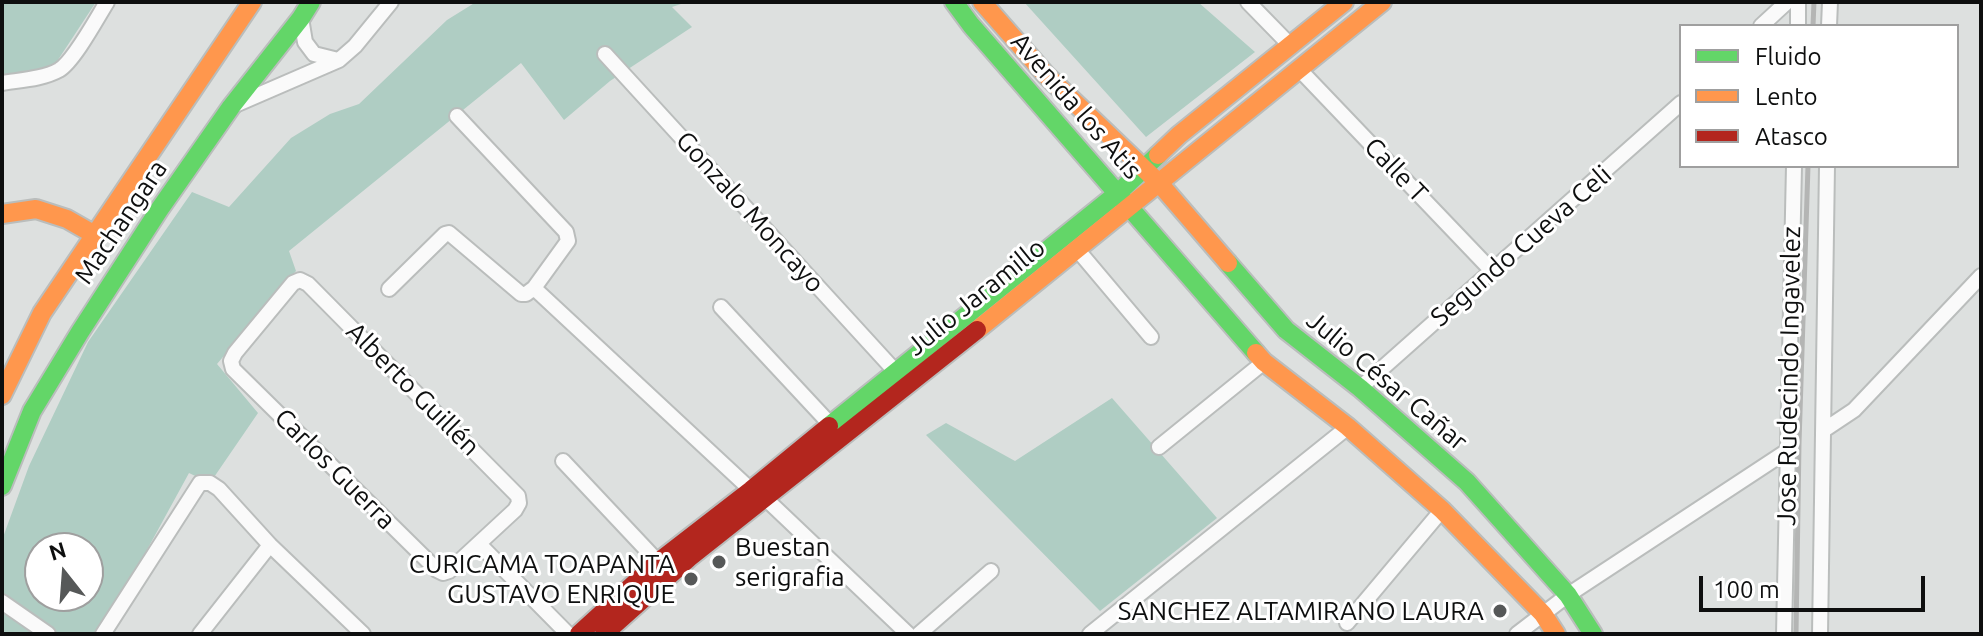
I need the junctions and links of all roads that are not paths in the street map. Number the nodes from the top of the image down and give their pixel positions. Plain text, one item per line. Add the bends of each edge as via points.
1 (107, 2) edge
2 (252, 2) edge
3 (391, 2) edge
4 (954, 2) edge
5 (982, 2) edge
6 (1248, 2) edge
7 (1344, 2) edge
8 (1382, 2) edge
9 (1787, 2) edge
10 (1798, 2) edge
11 (1830, 2) edge
12 (306, 10) edge
13 (1763, 24) edge
14 (1798, 24) edge
15 (1829, 24) edge
16 (1290, 45) junction
17 (605, 54) dead end
18 (339, 60) junction
19 (1299, 69) junction
20 (2, 83) edge
21 (1679, 105) edge
22 (231, 107) junction
23 (457, 116) dead end
24 (1794, 168) edge
25 (1827, 168) edge
26 (1144, 170) junction
27 (1160, 184) junction
28 (1123, 200) junction
29 (2, 214) edge
30 (95, 235) junction
31 (1076, 248) junction
32 (1492, 271) junction
33 (1981, 276) edge
34 (534, 288) junction
35 (389, 289) dead end
36 (721, 307) dead end
37 (1151, 337) dead end
38 (231, 361) joint
39 (1264, 362) junction
40 (895, 371) junction
41 (1360, 388) junction
42 (2, 395) edge
43 (830, 424) junction
44 (1348, 427) junction
45 (1824, 430) junction
46 (1159, 447) dead end
47 (1787, 451) junction
48 (563, 461) dead end
49 (2, 486) edge
50 (759, 494) junction
51 (1442, 510) junction
52 (479, 544) junction
53 (270, 545) junction
54 (658, 562) junction
55 (991, 571) dead end
56 (1568, 595) junction
57 (2, 602) edge
58 (1543, 614) junction
59 (1347, 623) dead end
60 (48, 634) edge
61 (103, 634) edge
62 (200, 634) edge
63 (363, 634) edge
64 (568, 634) edge
65 (579, 634) edge
66 (604, 634) edge
67 (908, 634) edge
68 (919, 634) edge
69 (1090, 634) edge
70 (1517, 634) edge
71 (1556, 634) edge
72 (1593, 634) edge
73 (1784, 634) edge
74 (1820, 634) edge

1 - 20 street via 59,70
2 - 30 street, Machangara
3 - 18 street
4 - 28 street, Avenida los Atis
5 - 26 street, Avenida los Atis via 1046,75
6 - 16 street
7 - 16 street, Julio Jaramillo
8 - 19 street, Julio Jaramillo
9 - 13 street
10 - 14 street
11 - 15 street
12 - 18 street via 305,42 314,54
12 - 22 street, Machangara
16 - 26 street, Julio Jaramillo
17 - 40 street, Gonzalo Moncayo
18 - 22 street
19 - 27 street, Julio Jaramillo
19 - 32 street, Calle T
21 - 32 street, Segundo Cueva Celi
22 - 49 street, Machangara via 32,411
23 - 34 street via 566,232 568,241
24 - 47 street, Jose Rudecindo Ingavelez
25 - 45 street
26 - 27 street, Julio César Cañar
26 - 28 street, Julio Jaramillo
27 - 28 street, Julio Jaramillo
27 - 41 street, Julio César Cañar via 1286,330
28 - 31 street, Julio Jaramillo
28 - 39 street
28 - 40 street, Julio Jaramillo
29 - 30 street via 36,209
30 - 42 street, Machangara via 42,313
31 - 37 street
31 - 50 street, Julio Jaramillo via 915,381
32 - 41 street, Segundo Cueva Celi
33 - 45 street via 1854,410
34 - 35 street via 521,294 449,233
34 - 50 street
36 - 43 street
38 - 52 street, Carlos Guerra via 233,369 437,570 449,571
38 - 52 street, Alberto Guillén via 293,283 308,284 518,496 515,510
39 - 44 street
39 - 46 street
40 - 43 street, Julio Jaramillo
41 - 56 street, Julio César Cañar via 1467,482
43 - 50 street, Julio Jaramillo
44 - 51 street
44 - 69 street
45 - 74 street
47 - 56 street
47 - 73 street, Jose Rudecindo Ingavelez
48 - 54 street
50 - 54 street, Julio Jaramillo
50 - 66 street, Julio Jaramillo
50 - 67 street
51 - 58 street
51 - 59 street
52 - 64 street
53 - 61 street via 219,489 200,483
53 - 62 street
53 - 63 street
54 - 65 street, Julio Jaramillo
55 - 68 street
56 - 58 street
56 - 72 street, Julio César Cañar
57 - 60 street
58 - 70 street
58 - 71 street

